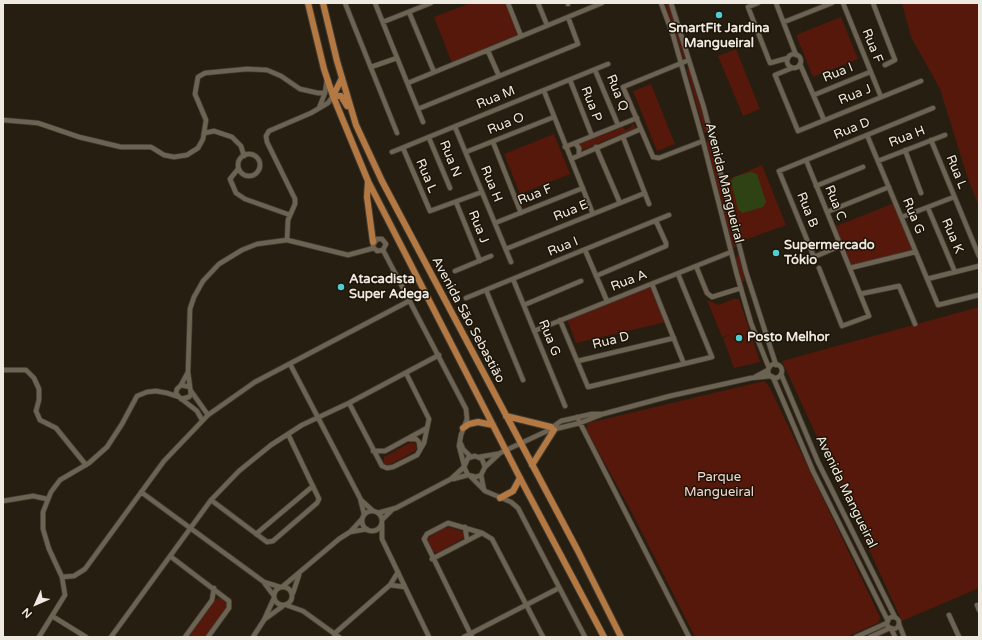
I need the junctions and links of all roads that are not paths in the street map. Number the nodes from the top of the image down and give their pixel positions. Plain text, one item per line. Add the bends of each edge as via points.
1 (308, 3) edge
2 (345, 3) edge
3 (375, 3) edge
4 (431, 3) edge
5 (508, 3) edge
6 (538, 3) edge
7 (602, 3) edge
8 (661, 3) edge
9 (671, 3) edge
10 (758, 3) edge
11 (776, 3) edge
12 (832, 3) edge
13 (843, 3) edge
14 (873, 3) edge
15 (324, 4) edge
16 (409, 12) junction
17 (568, 17) junction
18 (383, 22) junction
19 (784, 22) junction
20 (547, 25) junction
21 (673, 35) junction
22 (681, 35) junction
23 (521, 36) junction
24 (488, 51) junction
25 (796, 55) junction
26 (397, 58) junction
27 (788, 58) junction
28 (689, 60) junction
29 (608, 64) dead end
30 (680, 64) junction
31 (800, 64) junction
32 (885, 65) dead end
33 (371, 67) junction
34 (792, 68) junction
35 (596, 70) junction
36 (434, 72) junction
37 (870, 72) junction
38 (499, 76) junction
39 (328, 78) junction
40 (342, 78) junction
41 (570, 80) junction
42 (921, 81) dead end
43 (408, 83) junction
44 (544, 91) junction
45 (325, 93) junction
46 (814, 95) junction
47 (334, 96) junction
48 (881, 97) junction
49 (319, 108) junction
50 (933, 108) dead end
51 (418, 109) junction
52 (554, 117) junction
53 (637, 118) junction
54 (3, 120) edge
55 (824, 120) junction
56 (423, 122) dead end
57 (356, 125) junction
58 (618, 125) junction
59 (455, 127) junction
60 (641, 129) junction
61 (205, 133) junction
62 (397, 133) dead end
63 (945, 134) dead end
64 (867, 135) junction
65 (592, 136) junction
66 (623, 137) junction
67 (429, 138) junction
68 (931, 140) junction
69 (703, 141) junction
70 (493, 142) junction
71 (575, 143) junction
72 (566, 147) junction
73 (403, 148) junction
74 (596, 148) junction
75 (905, 150) junction
76 (392, 152) dead end
77 (466, 152) junction
78 (579, 155) junction
79 (244, 156) junction
80 (571, 158) junction
81 (806, 160) junction
82 (878, 161) junction
83 (864, 167) dead end
84 (238, 169) junction
85 (780, 171) joint
86 (721, 172) junction
87 (712, 173) junction
88 (368, 181) junction
89 (816, 186) junction
90 (889, 187) junction
91 (450, 188) dead end
92 (583, 188) junction
93 (482, 192) junction
94 (645, 193) junction
95 (922, 193) dead end
96 (954, 197) junction
97 (456, 202) junction
98 (620, 203) junction
99 (649, 204) dead end
100 (928, 208) junction
101 (827, 212) junction
102 (521, 213) junction
103 (593, 214) junction
104 (290, 215) junction
105 (669, 215) dead end
106 (902, 217) junction
107 (656, 221) junction
108 (724, 221) junction
109 (732, 221) junction
110 (495, 223) junction
111 (287, 240) junction
112 (374, 245) junction
113 (840, 246) junction
114 (506, 249) junction
115 (383, 250) junction
116 (585, 250) junction
117 (731, 252) junction
118 (915, 252) junction
119 (491, 256) dead end
120 (979, 256) edge
121 (480, 261) junction
122 (511, 262) dead end
123 (696, 266) junction
124 (979, 266) edge
125 (819, 268) dead end
126 (850, 268) junction
127 (454, 271) dead end
128 (955, 272) junction
129 (678, 274) junction
130 (596, 276) junction
131 (513, 279) junction
132 (928, 279) junction
133 (581, 281) dead end
134 (652, 284) junction
135 (741, 288) junction
136 (486, 290) junction
137 (860, 294) junction
138 (979, 295) edge
139 (466, 298) dead end
140 (409, 301) junction
141 (607, 301) junction
142 (524, 305) junction
143 (761, 319) junction
144 (560, 320) junction
145 (751, 322) junction
146 (914, 324) dead end
147 (534, 331) junction
148 (674, 338) junction
149 (439, 355) junction
150 (578, 361) junction
151 (290, 364) junction
152 (684, 364) junction
153 (776, 365) junction
154 (768, 369) junction
155 (3, 370) edge
156 (188, 372) junction
157 (406, 373) junction
158 (781, 374) junction
159 (772, 377) junction
160 (751, 378) junction
161 (523, 380) dead end
162 (181, 385) junction
163 (177, 389) junction
164 (191, 389) junction
165 (167, 393) junction
166 (180, 398) junction
167 (349, 403) junction
168 (565, 406) dead end
169 (603, 414) junction
170 (208, 415) junction
171 (506, 416) junction
172 (318, 418) junction
173 (577, 418) junction
174 (202, 420) junction
175 (580, 423) junction
176 (493, 425) junction
177 (427, 428) junction
178 (463, 428) junction
179 (551, 429) junction
180 (288, 434) junction
181 (407, 439) junction
182 (460, 440) junction
183 (520, 443) junction
184 (507, 450) junction
185 (373, 451) junction
186 (385, 451) junction
187 (420, 453) junction
188 (499, 454) junction
189 (471, 457) junction
190 (479, 457) junction
191 (379, 461) junction
192 (86, 465) junction
193 (532, 465) junction
194 (464, 466) junction
195 (485, 467) junction
196 (469, 476) junction
197 (481, 476) junction
198 (520, 478) junction
199 (451, 479) junction
200 (313, 486) junction
201 (485, 491) junction
202 (141, 492) junction
203 (360, 498) junction
204 (500, 498) junction
205 (47, 499) junction
206 (3, 500) edge
207 (211, 500) junction
208 (396, 508) junction
209 (373, 511) junction
210 (378, 513) junction
211 (363, 517) junction
212 (382, 522) junction
213 (465, 527) junction
214 (189, 529) junction
215 (367, 529) junction
216 (350, 532) junction
217 (482, 533) junction
218 (256, 534) junction
219 (467, 540) junction
220 (170, 556) junction
221 (432, 559) junction
222 (398, 572) junction
223 (299, 575) junction
224 (62, 576) junction
225 (264, 582) junction
226 (390, 585) junction
227 (281, 587) junction
228 (405, 587) junction
229 (214, 588) junction
230 (559, 588) junction
231 (292, 593) junction
232 (223, 596) junction
233 (274, 597) junction
234 (212, 600) junction
235 (526, 605) junction
236 (977, 605) dead end
237 (284, 606) junction
238 (979, 610) edge
239 (949, 614) dead end
240 (52, 616) junction
241 (896, 618) junction
242 (264, 620) junction
243 (888, 622) junction
244 (899, 624) junction
245 (890, 628) junction
246 (334, 634) junction
247 (471, 635) edge
248 (39, 637) edge
249 (86, 637) edge
250 (111, 637) edge
251 (185, 637) edge
252 (208, 637) edge
253 (253, 637) edge
254 (339, 637) edge
255 (428, 637) edge
256 (464, 637) edge
257 (543, 637) edge
258 (585, 637) edge
259 (604, 637) edge
260 (621, 637) edge
261 (689, 637) edge
262 (856, 637) edge
263 (870, 637) edge
264 (895, 637) edge
265 (904, 637) edge
266 (959, 637) edge

1 - 39 main road, Avenida São Sebastião
2 - 33 street
3 - 18 street
4 - 16 street
5 - 23 street
6 - 20 street
7 - 17 street
8 - 21 street, Avenida Mangueiral
9 - 22 street, Avenida Mangueiral
10 - 27 street via 748,7 770,63
11 - 19 street
12 - 19 street
13 - 37 street, Rua F
14 - 32 street via 895,60
15 - 40 main road, Avenida São Sebastião
16 - 18 street
16 - 36 street
17 - 20 street
17 - 38 street via 578,44
18 - 26 street
19 - 25 street
20 - 23 street
21 - 22 street via 677,32
21 - 30 street, Avenida Mangueiral
22 - 28 street, Avenida Mangueiral
23 - 24 street
24 - 36 street
24 - 38 street
25 - 27 street
25 - 31 street
26 - 33 street
26 - 43 street
27 - 34 street via 788,64
28 - 30 street
28 - 86 street, Avenida Mangueiral
29 - 35 street, Rua M
30 - 53 street via 623,87
30 - 69 street, Avenida Mangueiral
31 - 34 street
31 - 46 street
33 - 62 street
34 - 55 street, Rua J via 775,75 798,131
35 - 41 street, Rua M
35 - 58 street, Rua Q
36 - 43 street
37 - 46 street, Rua I
37 - 48 street, Rua F
38 - 51 street
39 - 45 street
39 - 47 main road, Avenida São Sebastião
40 - 47 main road
40 - 57 main road, Avenida São Sebastião
41 - 44 street, Rua M
41 - 65 street, Rua P
42 - 48 street, Rua J
43 - 51 street
44 - 52 street
44 - 59 street, Rua M
45 - 49 street
45 - 61 street via 300,89 267,70 205,73 198,77 195,94 206,120
46 - 55 street
47 - 49 street
47 - 57 main road via 344,100
47 - 88 main road, Avenida São Sebastião
48 - 55 street, Rua J
49 - 104 street via 270,131 266,136 295,199 296,204
50 - 64 street, Rua D
51 - 56 street
52 - 70 street, Rua O
52 - 72 street
53 - 58 street
53 - 60 street
54 - 61 street via 38,123 79,137 121,147 151,147 164,155 174,157 187,155 198,148
57 - 171 main road, Avenida São Sebastião via 382,181
58 - 65 street
59 - 67 street, Rua M
59 - 77 street, Rua H
60 - 66 street
60 - 69 street via 654,158
61 - 79 street via 214,131 232,138 241,146
63 - 68 street, Rua H
64 - 81 street, Rua D
64 - 82 street, Rua G
65 - 71 street
66 - 74 street
66 - 94 street
67 - 73 street, Rua M
67 - 91 street, Rua N
68 - 75 street, Rua H
68 - 96 street, Rua L
69 - 87 street, Avenida Mangueiral
70 - 77 street, Rua O
70 - 102 street
71 - 72 street
71 - 78 street via 579,148
72 - 80 street
73 - 76 street, Rua M
73 - 97 street, Rua L via 427,206 432,212
74 - 78 street
74 - 98 street
75 - 82 street, Rua H
75 - 95 street
77 - 93 street, Rua H
78 - 80 street
79 - 84 street
79 - 84 street via 251,154 257,157 260,167 250,176
80 - 92 street
81 - 85 street, Rua D
81 - 89 street, Rua C
82 - 90 street, Rua G
83 - 89 street
84 - 104 street via 230,179 236,193 245,200
85 - 113 street, Rua B via 814,257
86 - 87 street via 716,175
86 - 109 street, Avenida Mangueiral
87 - 108 street, Avenida Mangueiral
88 - 112 main road via 367,197
88 - 176 main road, Avenida São Sebastião
89 - 101 street, Rua C
90 - 101 street
90 - 106 street, Rua G
92 - 102 street, Rua F
92 - 103 street
93 - 97 street
93 - 110 street, Rua H
94 - 98 street, Rua E
94 - 99 street
96 - 100 street
96 - 120 street, Rua L
97 - 121 street, Rua J
98 - 103 street, Rua E
100 - 106 street
100 - 128 street, Rua K
101 - 113 street, Rua C
102 - 110 street, Rua F
103 - 114 street, Rua E
104 - 111 street
105 - 107 street, Rua I
106 - 118 street, Rua G
107 - 116 street, Rua I
107 - 130 street via 666,246
108 - 109 street via 728,218
108 - 117 street, Avenida Mangueiral
109 - 143 street, Avenida Mangueiral
110 - 114 street, Rua H
111 - 112 street via 348,255
111 - 156 street via 257,244 242,250 219,264 203,281 190,309
112 - 115 street via 377,251
112 - 115 street via 377,239 384,240 386,247
113 - 126 street, Rua C
114 - 122 street, Rua H
115 - 140 street
116 - 130 street
116 - 131 street, Rua I
117 - 123 street, Rua A
117 - 135 street, Avenida Mangueiral
118 - 126 street
118 - 132 street, Rua G
119 - 121 street
121 - 127 street
123 - 129 street, Rua A
123 - 135 street via 707,293 712,297
124 - 128 street
125 - 137 street, Rua C via 842,326 869,316
126 - 137 street, Rua C
128 - 132 street
129 - 134 street, Rua A
129 - 152 street via 712,357
130 - 141 street
131 - 136 street, Rua I
131 - 142 street, Rua G
132 - 138 street, Rua G via 938,305
133 - 142 street
134 - 141 street, Rua A
134 - 148 street
135 - 145 street, Avenida Mangueiral
136 - 139 street, Rua I
136 - 161 street
137 - 146 street via 898,286
140 - 149 street
140 - 151 street
141 - 144 street, Rua A
142 - 147 street, Rua G
143 - 145 street
143 - 153 street, Avenida Mangueiral
144 - 147 street, Rua A
144 - 150 street
145 - 154 street, Avenida Mangueiral
147 - 168 street, Rua G
148 - 150 street, Rua D
148 - 152 street
149 - 157 street
149 - 178 street via 466,409 467,418
150 - 152 street via 588,387
151 - 170 street via 255,382
151 - 172 street
153 - 154 street
153 - 158 street via 780,367
154 - 159 street
154 - 160 street
155 - 192 street via 26,370 34,378 39,389 36,411 40,420 56,428
156 - 162 street
156 - 164 street
157 - 167 street
157 - 177 street via 428,416
158 - 159 street
158 - 241 street, Avenida Mangueiral via 818,462
159 - 160 street
159 - 243 street, Avenida Mangueiral via 813,471
160 - 169 street
162 - 163 street
162 - 164 street
163 - 165 street
163 - 166 street
164 - 166 street via 189,398
164 - 170 street
165 - 166 street
165 - 192 street via 147,392 137,396 107,447
166 - 174 street via 197,411
167 - 172 street
167 - 185 street
169 - 173 street
169 - 175 street
170 - 174 street
171 - 179 main road
171 - 183 main road, Avenida São Sebastião
172 - 180 street
172 - 203 street
173 - 175 street
173 - 179 street via 561,421
174 - 202 street via 164,461
175 - 179 street
175 - 261 street
176 - 178 main road via 478,422
176 - 184 main road, Avenida São Sebastião
177 - 181 street
177 - 187 street
178 - 182 street
179 - 183 street
179 - 193 main road
180 - 200 street
180 - 207 street via 238,471
181 - 186 street
181 - 187 street via 419,442
182 - 189 street via 463,449
182 - 194 street
183 - 184 street
183 - 193 main road, Avenida São Sebastião
184 - 188 street
184 - 198 main road, Avenida São Sebastião
185 - 186 street
185 - 191 street
186 - 191 street
187 - 191 street via 390,468 384,468
188 - 190 street
188 - 195 street
189 - 190 street
189 - 194 street
190 - 195 street
192 - 205 street via 60,480
193 - 260 main road, Avenida São Sebastião
194 - 196 street
194 - 199 street
195 - 197 street
196 - 197 street
196 - 199 street
196 - 201 street
197 - 201 street
198 - 204 main road via 514,491
198 - 259 main road, Avenida São Sebastião
199 - 208 street
200 - 218 street
200 - 218 street via 319,496 318,503 273,541 267,542
201 - 204 street
202 - 214 street
202 - 224 street via 85,569 74,576
203 - 209 street
203 - 211 street
204 - 230 street via 518,508
205 - 206 street via 33,496
205 - 224 street via 43,512 43,529
207 - 214 street
207 - 218 street
208 - 210 street
208 - 212 street
209 - 210 street
209 - 211 street
210 - 212 street
211 - 215 street via 363,525
211 - 216 street
212 - 215 street via 375,530
212 - 222 street via 382,539
213 - 217 street
213 - 219 street
213 - 221 street via 448,523 427,534 424,539
214 - 220 street
214 - 225 street
215 - 216 street
216 - 223 street
217 - 219 street
217 - 235 street via 493,541
219 - 221 street
220 - 229 street
220 - 250 street
221 - 247 street
222 - 226 street
222 - 228 street
223 - 227 street
223 - 231 street
224 - 240 street via 65,595
225 - 227 street
225 - 233 street
226 - 228 street
226 - 246 street
227 - 231 street via 289,588
227 - 233 street via 276,590
228 - 255 street
229 - 232 street
229 - 234 street
230 - 235 street
230 - 258 street
231 - 237 street via 291,602
232 - 234 street via 215,596
232 - 252 street via 229,601 229,608
233 - 237 street via 277,603
233 - 242 street
234 - 251 street
235 - 247 street
235 - 257 street
236 - 238 street
237 - 242 street
237 - 246 street via 303,611
239 - 266 street
240 - 248 street
240 - 249 street
241 - 243 street via 891,618
241 - 244 street, Avenida Mangueiral
242 - 253 street
243 - 245 street, Avenida Mangueiral
243 - 262 street
244 - 245 street via 896,628
244 - 265 street, Avenida Mangueiral
245 - 263 street
245 - 264 street, Avenida Mangueiral
246 - 254 street
247 - 256 street

